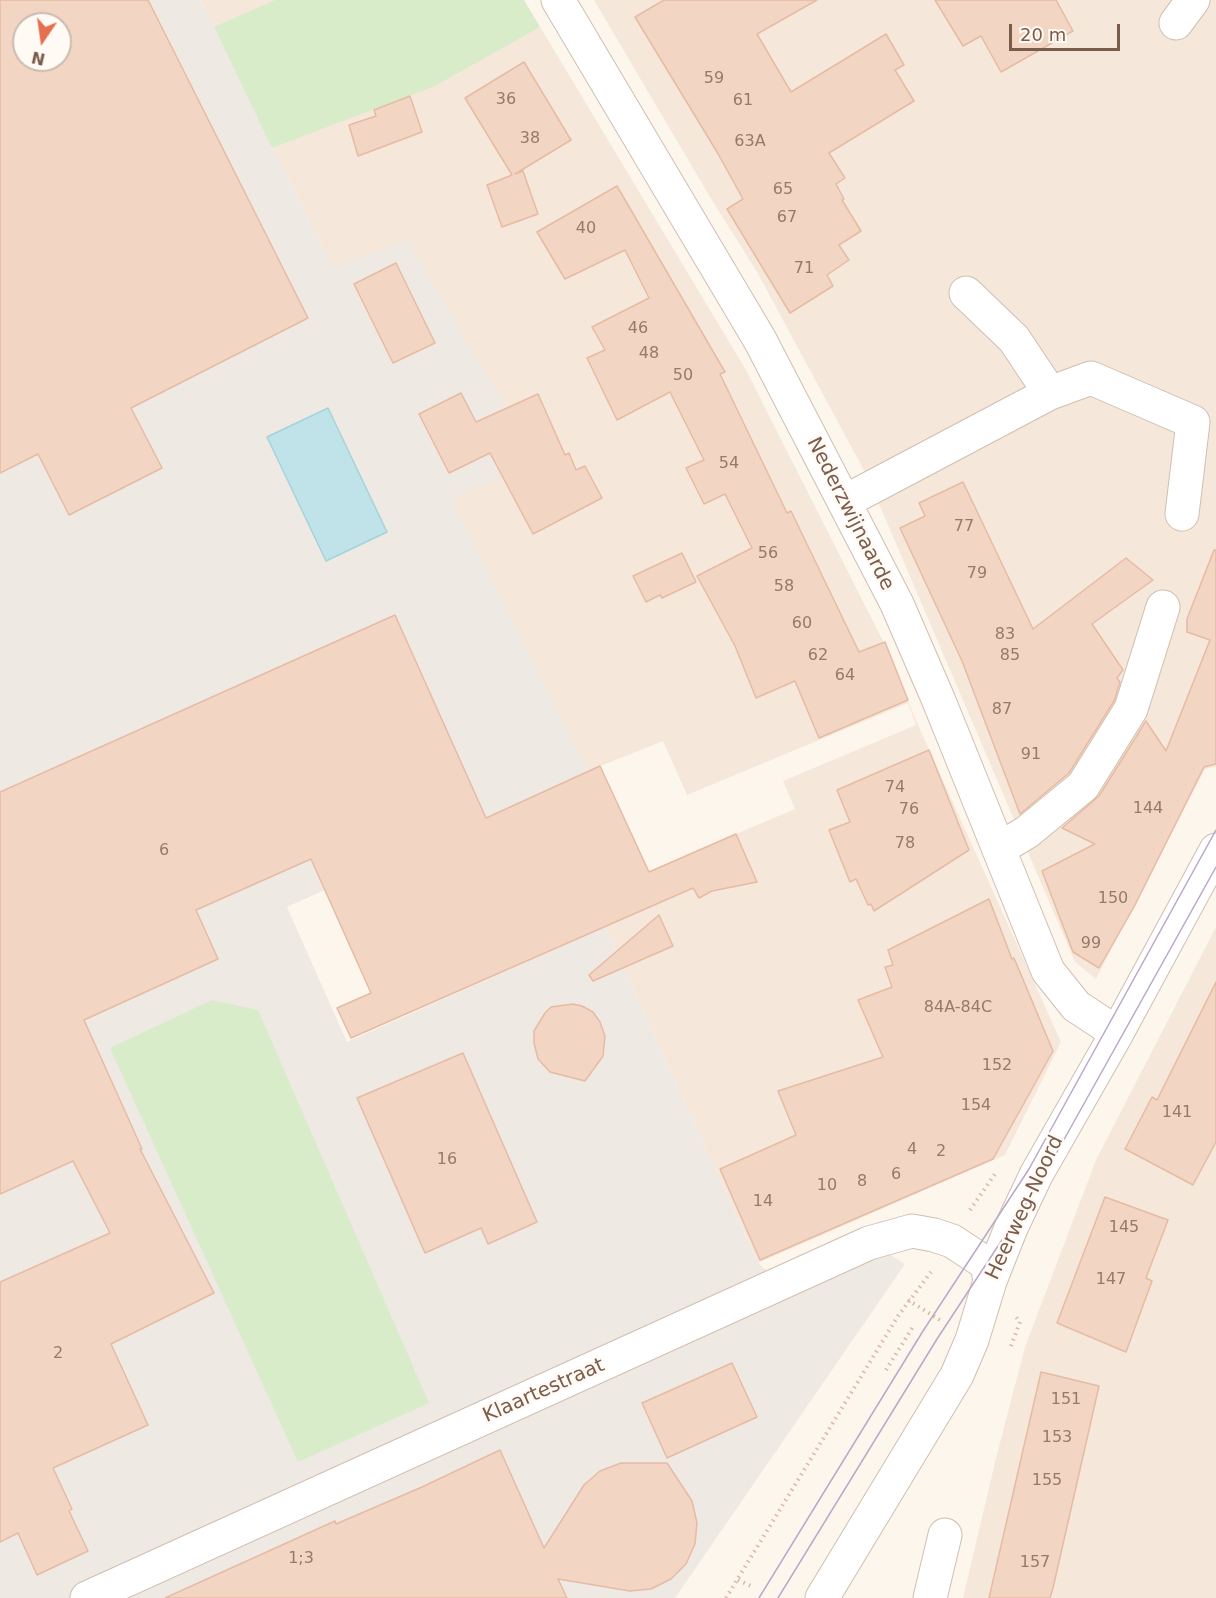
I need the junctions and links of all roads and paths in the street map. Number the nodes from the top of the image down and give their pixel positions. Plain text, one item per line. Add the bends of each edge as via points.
1 (558, 0) edge
2 (966, 293) dead end
3 (1050, 393) junction
4 (844, 502) junction
5 (1182, 514) dead end
6 (1163, 607) dead end
7 (999, 849) junction
8 (1216, 850) edge
9 (1117, 1033) junction
10 (952, 1241) junction
11 (990, 1281) junction
12 (914, 1325) dead end
13 (886, 1370) dead end
14 (945, 1534) dead end
15 (738, 1580) junction
16 (753, 1587) dead end
17 (87, 1598) edge
18 (726, 1598) edge
19 (822, 1598) edge
20 (930, 1598) edge

1 - 4 street, Nederzwijnaarde via 760,340
2 - 3 street via 1014,339
3 - 4 street
3 - 5 street via 1091,378 1193,422
4 - 7 street, Nederzwijnaarde via 897,604
6 - 7 street via 1131,709 1083,786 1027,832
7 - 9 street, Nederzwijnaarde via 1048,971 1076,1006
8 - 9 street, Heerweg-Noord
9 - 11 street, Heerweg-Noord via 1036,1175
10 - 11 street, Klaartestraat via 987,1264
10 - 15 path via 898,1316
10 - 17 street, Klaartestraat via 912,1231 869,1243
11 - 19 street, Heerweg-Noord via 957,1375
12 - 13 path
14 - 20 street
15 - 16 path
15 - 18 path

